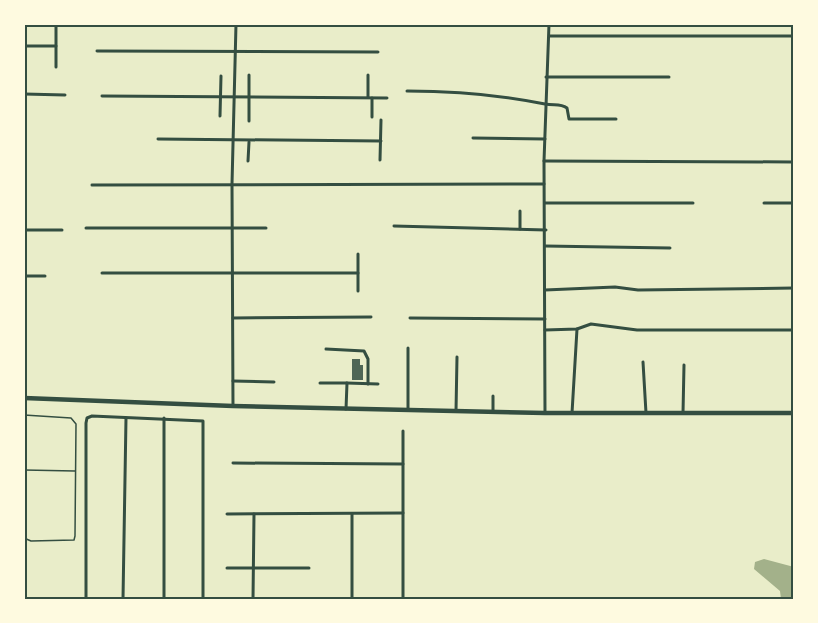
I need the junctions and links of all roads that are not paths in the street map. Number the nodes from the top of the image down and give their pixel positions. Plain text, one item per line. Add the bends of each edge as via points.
1 (56, 24) edge
2 (236, 24) edge
3 (549, 24) edge
4 (549, 36) junction
5 (794, 36) edge
6 (24, 46) edge
7 (56, 46) junction
8 (98, 51) dead end
9 (237, 52) junction
10 (378, 52) dead end
11 (56, 67) dead end
12 (249, 75) dead end
13 (368, 75) dead end
14 (221, 76) dead end
15 (669, 76) dead end
16 (546, 77) junction
17 (407, 91) dead end
18 (24, 94) edge
19 (65, 95) dead end
20 (102, 96) dead end
21 (236, 96) junction
22 (220, 97) junction
23 (249, 97) junction
24 (370, 98) junction
25 (387, 98) dead end
26 (546, 104) junction
27 (220, 116) dead end
28 (372, 117) dead end
29 (616, 119) dead end
30 (381, 120) dead end
31 (249, 121) dead end
32 (473, 138) dead end
33 (158, 139) dead end
34 (545, 139) junction
35 (235, 141) junction
36 (249, 141) junction
37 (381, 141) junction
38 (380, 160) dead end
39 (248, 161) dead end
40 (544, 161) junction
41 (794, 162) edge
42 (232, 184) junction
43 (544, 184) junction
44 (92, 185) dead end
45 (545, 203) junction
46 (693, 203) dead end
47 (764, 203) dead end
48 (794, 203) edge
49 (520, 211) dead end
50 (394, 226) dead end
51 (86, 228) dead end
52 (122, 228) junction
53 (232, 228) junction
54 (267, 228) dead end
55 (520, 229) junction
56 (24, 230) edge
57 (62, 230) dead end
58 (546, 230) junction
59 (122, 234) dead end
60 (546, 246) junction
61 (670, 248) dead end
62 (358, 254) dead end
63 (102, 273) dead end
64 (232, 273) junction
65 (358, 273) junction
66 (24, 276) edge
67 (45, 276) dead end
68 (794, 288) edge
69 (545, 290) junction
70 (358, 291) dead end
71 (371, 317) dead end
72 (233, 318) junction
73 (410, 318) dead end
74 (545, 319) junction
75 (577, 329) junction
76 (545, 330) junction
77 (794, 330) edge
78 (408, 348) dead end
79 (326, 349) dead end
80 (457, 357) dead end
81 (643, 362) dead end
82 (684, 365) dead end
83 (233, 381) junction
84 (274, 382) dead end
85 (320, 383) dead end
86 (347, 383) junction
87 (368, 384) junction
88 (378, 384) dead end
89 (493, 396) dead end
90 (24, 398) edge
91 (233, 406) junction
92 (346, 409) junction
93 (408, 410) junction
94 (456, 411) junction
95 (493, 411) junction
96 (545, 413) junction
97 (572, 413) junction
98 (646, 413) junction
99 (682, 413) junction
100 (794, 413) edge
101 (24, 415) edge
102 (126, 417) junction
103 (164, 418) junction
104 (403, 431) dead end
105 (233, 463) dead end
106 (403, 464) junction
107 (24, 470) edge
108 (76, 471) junction
109 (351, 513) junction
110 (403, 513) junction
111 (227, 514) dead end
112 (254, 514) junction
113 (24, 538) edge
114 (254, 567) junction
115 (228, 568) dead end
116 (309, 568) dead end
117 (86, 599) edge
118 (123, 599) edge
119 (164, 599) edge
120 (203, 599) edge
121 (253, 599) edge
122 (352, 599) edge
123 (403, 599) edge

1 - 7 street
2 - 9 street
3 - 4 street
4 - 5 street
4 - 16 street
6 - 7 street
7 - 11 street
8 - 9 street
9 - 10 street
9 - 21 street
12 - 23 street
13 - 24 street
14 - 22 street
15 - 16 street
16 - 26 street
17 - 26 street via 517,97
18 - 19 street
20 - 22 street
21 - 22 street
21 - 23 street
21 - 35 street
22 - 27 street
23 - 24 street
23 - 31 street
24 - 25 street
24 - 28 street
26 - 29 street via 566,107 569,118
26 - 34 street
30 - 37 street
32 - 34 street
33 - 35 street
34 - 40 street
35 - 36 street
35 - 42 street
36 - 37 street
36 - 39 street
37 - 38 street
40 - 41 street
40 - 43 street
42 - 43 street
42 - 44 street
42 - 53 street
43 - 45 street
45 - 46 street
45 - 58 street
47 - 48 street
49 - 55 street
50 - 55 street
51 - 52 street
52 - 53 street
52 - 59 street
53 - 54 street
53 - 64 street
55 - 58 street
56 - 57 street
58 - 60 street
60 - 61 street
60 - 69 street
62 - 65 street
63 - 64 street
64 - 65 street
64 - 72 street
65 - 70 street
66 - 67 street
68 - 69 street
69 - 74 street
71 - 72 street
72 - 83 street
73 - 74 street
74 - 76 street
75 - 76 street
75 - 77 street via 591,324 637,330
75 - 97 street
76 - 96 street
78 - 93 street
79 - 87 street via 364,351 368,359
80 - 94 street
81 - 98 street
82 - 99 street
83 - 84 street
83 - 91 street
85 - 86 street
86 - 87 street
86 - 92 street
87 - 88 street
89 - 95 street
90 - 91 main road
91 - 92 main road
92 - 93 main road
93 - 94 main road
94 - 95 main road
95 - 96 main road
96 - 97 main road
97 - 98 main road
98 - 99 main road
99 - 100 main road
101 - 108 lane via 67,417 74,421
102 - 103 street
102 - 117 street via 87,418
102 - 118 street
103 - 119 street
103 - 120 street via 203,421
104 - 106 street
105 - 106 street
106 - 110 street
107 - 108 lane
108 - 113 lane via 74,540
109 - 110 street
109 - 112 street
109 - 122 street
110 - 123 street
111 - 112 street
112 - 114 street
114 - 115 street
114 - 116 street
114 - 121 street

